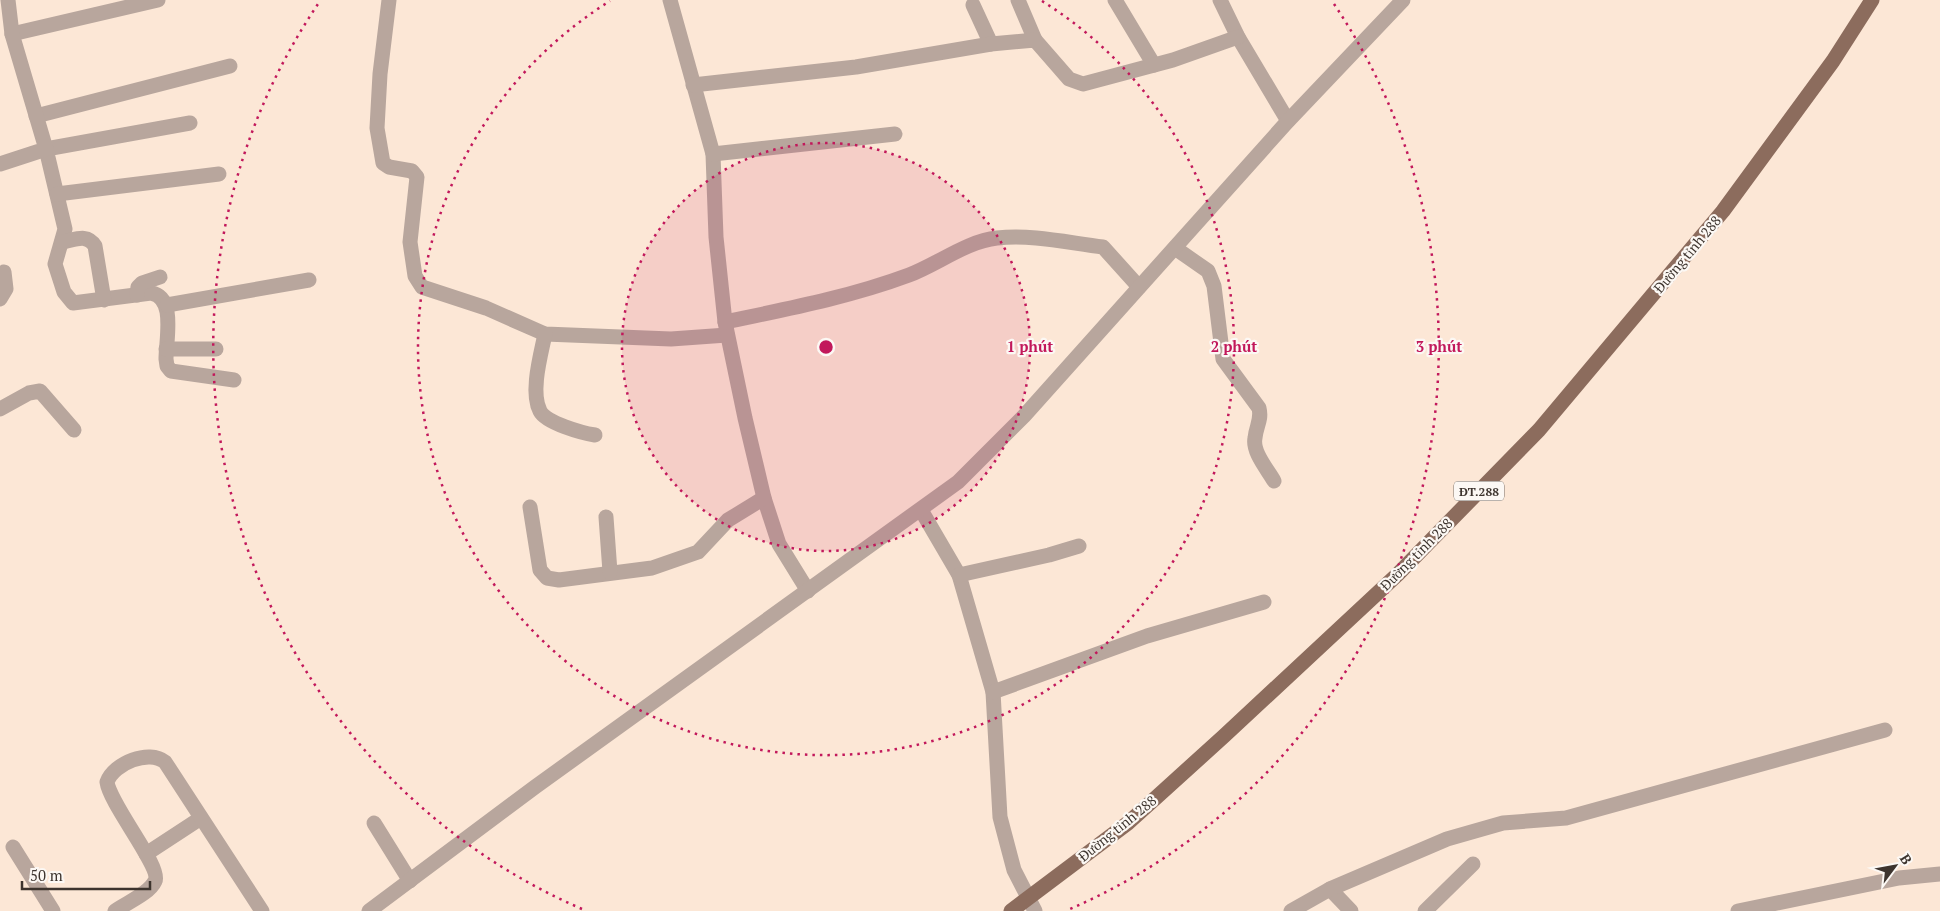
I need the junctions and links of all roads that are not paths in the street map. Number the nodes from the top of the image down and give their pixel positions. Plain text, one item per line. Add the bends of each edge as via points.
1 (8, 0) edge
2 (158, 0) edge
3 (389, 0) edge
4 (670, 0) edge
5 (1018, 0) edge
6 (1115, 0) edge
7 (1872, 0) edge
8 (1226, 2) edge
9 (1395, 3) edge
10 (973, 6) dead end
11 (12, 34) junction
12 (1238, 38) junction
13 (1035, 40) junction
14 (991, 44) junction
15 (1154, 65) junction
16 (230, 66) dead end
17 (693, 85) junction
18 (36, 116) junction
19 (1288, 121) junction
20 (190, 123) dead end
21 (895, 134) dead end
22 (46, 149) junction
23 (713, 154) junction
24 (0, 164) edge
25 (219, 174) dead end
26 (57, 194) junction
27 (62, 242) junction
28 (1175, 248) junction
29 (4, 272) dead end
30 (160, 278) dead end
31 (310, 280) dead end
32 (1140, 287) junction
33 (137, 295) junction
34 (0, 299) edge
35 (104, 300) junction
36 (167, 305) junction
37 (726, 328) junction
38 (545, 334) junction
39 (166, 349) junction
40 (216, 349) dead end
41 (234, 380) dead end
42 (0, 409) edge
43 (74, 430) dead end
44 (595, 436) dead end
45 (1274, 481) dead end
46 (764, 498) junction
47 (530, 506) dead end
48 (921, 510) junction
49 (606, 518) dead end
50 (1079, 546) dead end
51 (610, 572) junction
52 (959, 575) junction
53 (808, 591) junction
54 (1264, 602) dead end
55 (993, 692) junction
56 (1885, 730) dead end
57 (201, 818) junction
58 (374, 823) dead end
59 (13, 847) dead end
60 (146, 854) junction
61 (1472, 864) dead end
62 (1940, 874) edge
63 (410, 882) junction
64 (1330, 889) junction
65 (1031, 905) edge
66 (53, 911) edge
67 (115, 911) edge
68 (262, 911) edge
69 (370, 911) edge
70 (1011, 911) edge
71 (1291, 911) edge
72 (1351, 911) edge
73 (1424, 911) edge
74 (1738, 911) edge

1 - 11 street
2 - 11 street
3 - 38 street via 377,128 383,163 412,171 417,177 410,242 415,276 422,287 486,308
4 - 17 street
5 - 13 street
6 - 15 street
7 - 65 main road, Đường tỉnh 288 / ĐT.288 via 1833,61 1723,211 1539,430 1398,574 1128,823
8 - 12 street
9 - 19 street
10 - 14 street
11 - 18 street
12 - 15 street
12 - 19 street
13 - 14 street
13 - 15 street via 1069,79 1083,84
14 - 17 street via 856,67
16 - 18 street
17 - 23 street
18 - 22 street
19 - 28 street
20 - 22 street
21 - 23 street
22 - 24 street
22 - 26 street
23 - 37 street via 716,237
25 - 26 street
26 - 27 street via 65,229
27 - 35 street via 91,239
27 - 35 street via 55,264 58,280 69,300 78,303
28 - 32 street
28 - 45 street via 1208,271 1214,286 1223,359 1258,408 1261,416 1254,440 1257,453
29 - 34 street via 6,289
30 - 33 street via 142,283
31 - 36 street
32 - 37 street via 1104,247 1030,238 996,238 910,274 840,298
32 - 48 street via 1024,416 958,482
33 - 35 street
33 - 36 street via 158,294
36 - 39 street
37 - 38 street via 671,339
37 - 46 street
38 - 44 street via 536,393 540,411 551,420
39 - 40 street
39 - 41 street via 167,366 171,371
42 - 43 street via 29,393 40,391
46 - 51 street via 728,520 698,552 652,568
46 - 53 street via 779,544
47 - 51 street via 540,570 547,578 559,580
48 - 52 street
48 - 53 street
49 - 51 street
50 - 52 street
52 - 55 street
53 - 63 street via 535,787
54 - 55 street via 1147,636
55 - 65 street via 1000,817 1014,870
56 - 64 street via 1566,818 1503,823 1447,839
57 - 60 street
57 - 60 street via 159,757 144,757 113,772 107,782 111,797
57 - 68 street
58 - 63 street
59 - 66 street
60 - 67 street via 156,871 155,882
61 - 73 street
62 - 74 street via 1899,878
63 - 69 street
64 - 71 street
64 - 72 street
65 - 70 main road, Đường tỉnh 288 / ĐT.288

